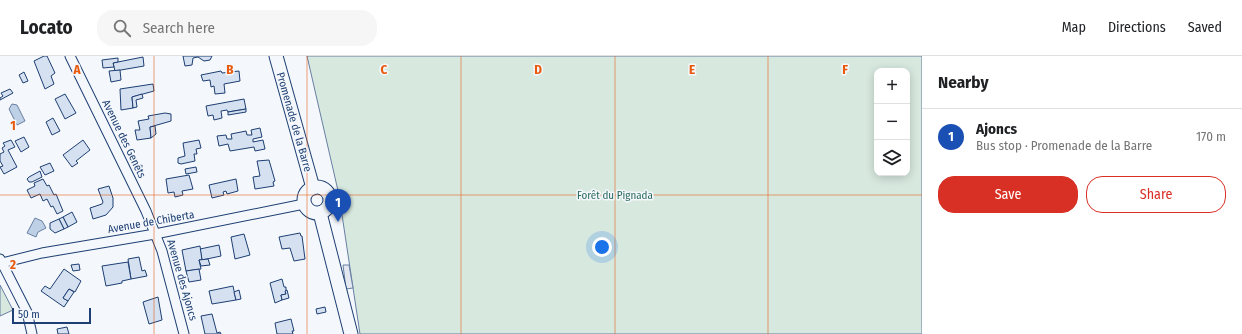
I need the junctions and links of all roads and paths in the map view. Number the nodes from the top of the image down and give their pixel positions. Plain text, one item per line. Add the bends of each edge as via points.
1 (70, 56) edge
2 (276, 56) edge
3 (313, 188) junction
4 (304, 204) junction
5 (320, 213) junction
6 (155, 234) junction
7 (1, 261) edge
8 (32, 334) edge
9 (184, 334) edge
10 (351, 334) edge

1 - 6 street, Avenue des Genêts
2 - 3 main road, Promenade de la Barre
3 - 4 main road via 306,192
3 - 5 main road via 323,188 330,195 331,202 328,208
4 - 5 main road via 310,212
4 - 6 street, Avenue de Chiberta
5 - 10 main road
6 - 7 street, Avenue de Chiberta
6 - 9 street, Avenue des Ajoncs
7 - 8 street via 27,312

